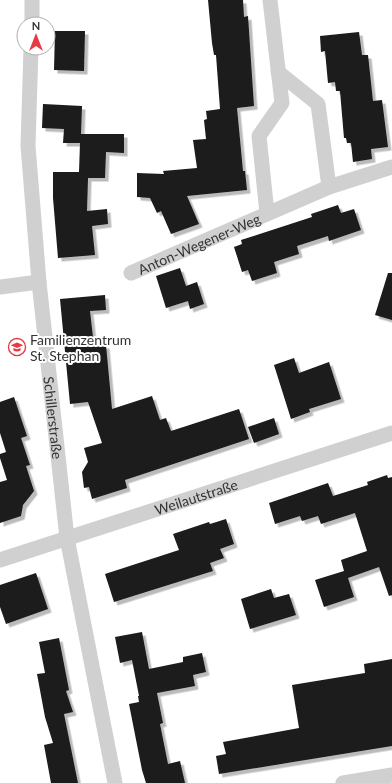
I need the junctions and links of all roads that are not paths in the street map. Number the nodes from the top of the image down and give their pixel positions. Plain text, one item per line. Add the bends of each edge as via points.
1 (32, 0) edge
2 (270, 0) edge
3 (32, 16) edge
4 (31, 56) edge
5 (278, 72) junction
6 (392, 167) edge
7 (329, 187) junction
8 (268, 213) junction
9 (131, 273) dead end
10 (39, 282) junction
11 (0, 287) edge
12 (392, 433) edge
13 (67, 538) junction
14 (0, 560) edge
15 (392, 776) edge
16 (115, 783) edge
17 (343, 783) edge

1 - 3 street
2 - 5 street, Anton-Wegener-Weg
4 - 10 street, Schillerstraße via 28,146
5 - 7 street via 318,104
5 - 8 street, Anton-Wegener-Weg via 282,103 260,136
6 - 7 street, Anton-Wegener-Weg
7 - 8 street, Anton-Wegener-Weg
8 - 9 street, Anton-Wegener-Weg
10 - 11 street
10 - 13 street, Schillerstraße
12 - 13 street, Weilautstraße
13 - 14 street, Weilautstraße
13 - 16 street, Schillerstraße
15 - 17 street

